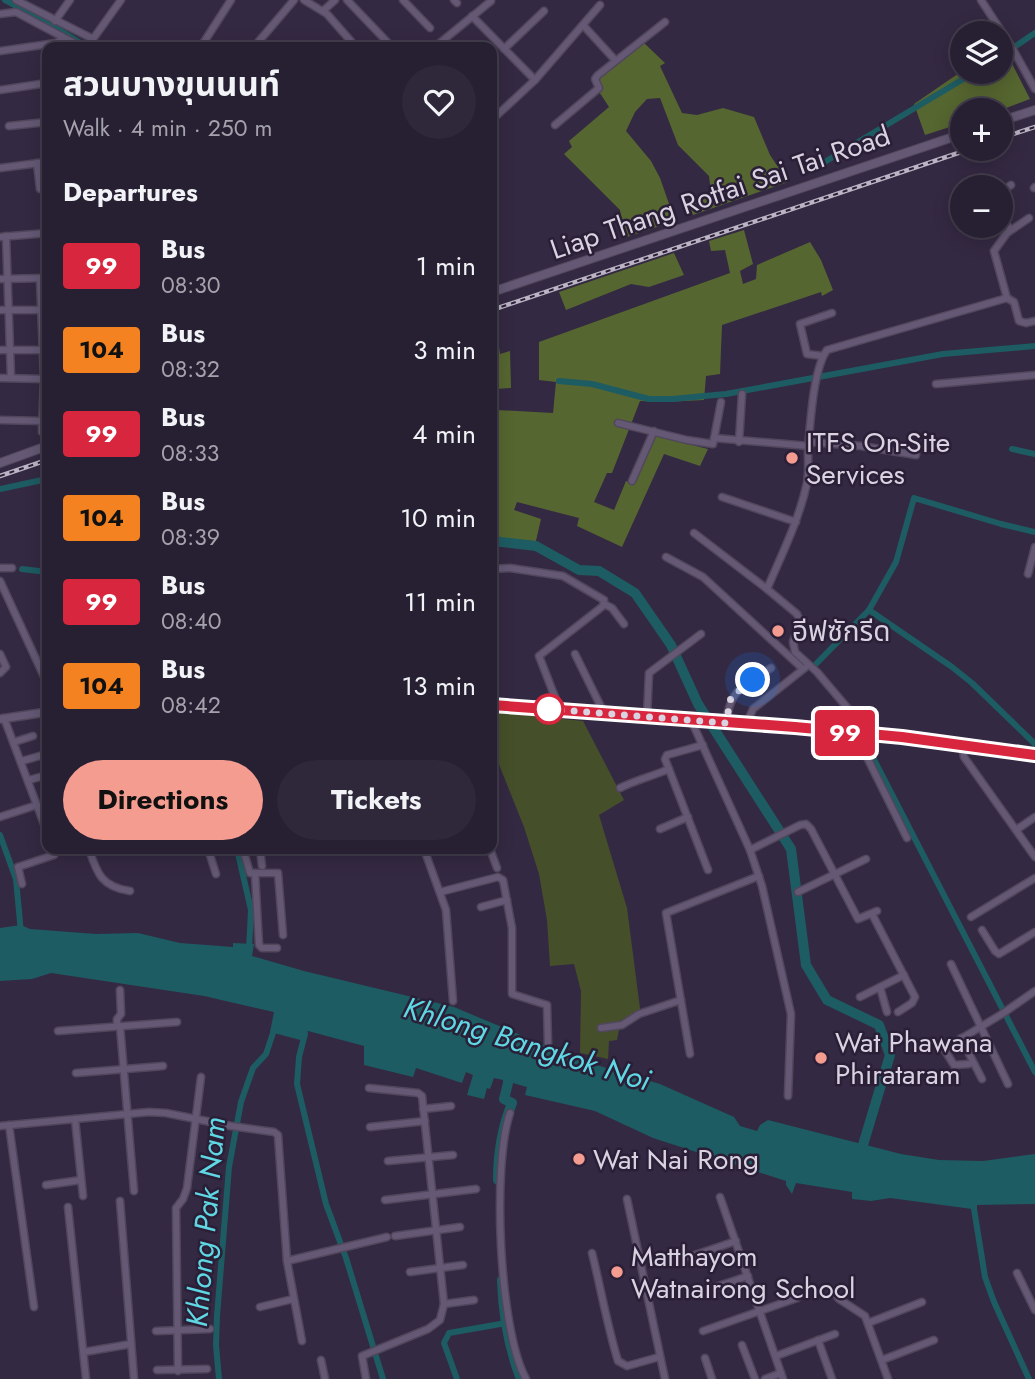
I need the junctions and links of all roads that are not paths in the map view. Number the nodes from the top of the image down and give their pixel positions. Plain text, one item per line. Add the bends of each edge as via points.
1 (17, 0) edge
2 (70, 0) edge
3 (121, 0) edge
4 (231, 0) edge
5 (294, 0) edge
6 (304, 0) edge
7 (335, 0) edge
8 (347, 0) edge
9 (403, 0) edge
10 (981, 0) edge
11 (491, 1) edge
12 (600, 5) dead end
13 (323, 11) junction
14 (544, 11) dead end
15 (0, 14) edge
16 (472, 16) junction
17 (55, 21) junction
18 (665, 22) dead end
19 (583, 25) junction
20 (430, 28) dead end
21 (64, 38) junction
22 (76, 41) edge
23 (58, 42) edge
24 (204, 42) edge
25 (258, 42) edge
26 (351, 42) edge
27 (387, 42) edge
28 (441, 42) edge
29 (42, 45) edge
30 (504, 49) junction
31 (0, 51) edge
32 (615, 60) junction
33 (535, 80) junction
34 (42, 84) edge
35 (1035, 89) edge
36 (0, 90) edge
37 (1035, 110) edge
38 (497, 115) edge
39 (1013, 117) edge
40 (42, 123) edge
41 (555, 125) dead end
42 (9, 126) dead end
43 (950, 138) edge
44 (42, 162) edge
45 (37, 163) junction
46 (0, 168) edge
47 (40, 189) dead end
48 (1029, 218) dead end
49 (1013, 229) edge
50 (42, 233) edge
51 (3, 236) edge
52 (1005, 238) edge
53 (42, 278) edge
54 (4, 279) edge
55 (497, 290) edge
56 (1007, 298) junction
57 (0, 310) edge
58 (9, 310) junction
59 (42, 310) edge
60 (832, 313) dead end
61 (1035, 321) edge
62 (0, 350) edge
63 (10, 350) junction
64 (42, 351) edge
65 (823, 356) junction
66 (1035, 375) edge
67 (0, 378) edge
68 (10, 378) junction
69 (42, 379) edge
70 (936, 384) dead end
71 (742, 394) dead end
72 (721, 402) dead end
73 (0, 420) edge
74 (42, 421) joint
75 (618, 423) dead end
76 (654, 431) junction
77 (42, 432) dead end
78 (714, 441) junction
79 (739, 442) junction
80 (809, 444) junction
81 (42, 448) edge
82 (916, 455) dead end
83 (4, 461) edge
84 (632, 481) dead end
85 (722, 497) dead end
86 (796, 522) junction
87 (694, 533) dead end
88 (1035, 547) edge
89 (666, 557) dead end
90 (0, 560) edge
91 (2, 568) edge
92 (12, 568) dead end
93 (497, 569) edge
94 (1028, 574) dead end
95 (0, 581) edge
96 (767, 589) junction
97 (604, 604) junction
98 (624, 624) dead end
99 (701, 634) dead end
100 (0, 654) edge
101 (575, 654) dead end
102 (771, 668) dead end
103 (810, 668) junction
104 (42, 672) edge
105 (0, 673) edge
106 (497, 705) edge
107 (560, 710) junction
108 (604, 713) junction
109 (42, 714) edge
110 (647, 716) junction
111 (2, 718) edge
112 (691, 720) junction
113 (726, 723) junction
114 (746, 725) junction
115 (858, 733) junction
116 (33, 736) dead end
117 (15, 743) junction
118 (703, 745) junction
119 (962, 746) junction
120 (42, 755) edge
121 (1035, 755) edge
122 (22, 761) junction
123 (670, 769) junction
124 (42, 776) edge
125 (29, 780) junction
126 (620, 788) dead end
127 (37, 805) junction
128 (0, 817) edge
129 (688, 817) junction
130 (1035, 817) edge
131 (42, 818) edge
132 (660, 829) dead end
133 (1016, 830) junction
134 (908, 838) dead end
135 (750, 850) junction
136 (54, 854) edge
137 (91, 854) edge
138 (210, 854) edge
139 (244, 854) edge
140 (261, 854) edge
141 (426, 854) edge
142 (492, 854) edge
143 (1035, 857) edge
144 (866, 859) dead end
145 (262, 866) dead end
146 (498, 868) dead end
147 (708, 870) dead end
148 (255, 873) junction
149 (216, 874) dead end
150 (835, 875) junction
151 (759, 876) junction
152 (1035, 878) edge
153 (22, 884) dead end
154 (130, 891) dead end
155 (440, 892) junction
156 (798, 892) dead end
157 (507, 900) junction
158 (481, 907) dead end
159 (971, 917) dead end
160 (982, 930) dead end
161 (1035, 932) edge
162 (283, 935) dead end
163 (277, 948) dead end
164 (951, 964) dead end
165 (904, 975) junction
166 (880, 987) junction
167 (120, 990) dead end
168 (1035, 991) edge
169 (860, 996) dead end
170 (681, 1000) junction
171 (453, 1001) dead end
172 (887, 1012) dead end
173 (898, 1012) dead end
174 (177, 1022) dead end
175 (119, 1026) junction
176 (981, 1027) junction
177 (601, 1028) dead end
178 (58, 1031) dead end
179 (961, 1038) junction
180 (548, 1043) dead end
181 (690, 1054) dead end
182 (969, 1063) dead end
183 (163, 1066) dead end
184 (124, 1069) junction
185 (76, 1073) dead end
186 (201, 1077) dead end
187 (982, 1079) dead end
188 (1008, 1084) dead end
189 (369, 1088) dead end
190 (788, 1096) dead end
191 (451, 1106) dead end
192 (424, 1109) junction
193 (510, 1113) dead end
194 (128, 1114) junction
195 (75, 1119) junction
196 (196, 1120) junction
197 (425, 1121) junction
198 (9, 1125) junction
199 (0, 1126) edge
200 (370, 1126) dead end
201 (453, 1155) dead end
202 (429, 1158) junction
203 (388, 1161) dead end
204 (81, 1180) junction
205 (46, 1185) dead end
206 (476, 1189) dead end
207 (134, 1191) dead end
208 (432, 1194) junction
209 (83, 1196) dead end
210 (720, 1197) dead end
211 (627, 1199) dead end
212 (120, 1200) dead end
213 (385, 1200) dead end
214 (68, 1207) dead end
215 (460, 1227) dead end
216 (436, 1231) junction
217 (736, 1241) junction
218 (592, 1252) dead end
219 (689, 1257) dead end
220 (287, 1261) junction
221 (463, 1265) dead end
222 (440, 1267) junction
223 (410, 1272) dead end
224 (1017, 1273) dead end
225 (748, 1276) junction
226 (832, 1290) dead end
227 (695, 1294) dead end
228 (797, 1298) dead end
229 (293, 1299) junction
230 (474, 1300) dead end
231 (922, 1302) dead end
232 (444, 1304) junction
233 (34, 1307) dead end
234 (260, 1307) dead end
235 (1035, 1310) edge
236 (760, 1311) junction
237 (868, 1323) junction
238 (210, 1329) dead end
239 (156, 1331) dead end
240 (177, 1331) junction
241 (704, 1331) dead end
242 (835, 1334) dead end
243 (818, 1340) junction
244 (934, 1340) dead end
245 (302, 1341) dead end
246 (131, 1344) junction
247 (743, 1345) dead end
248 (84, 1352) junction
249 (776, 1356) junction
250 (659, 1357) junction
251 (705, 1358) dead end
252 (321, 1360) dead end
253 (882, 1360) junction
254 (207, 1368) dead end
255 (157, 1370) dead end
256 (178, 1371) junction
257 (782, 1376) edge
258 (86, 1379) edge
259 (134, 1379) edge
260 (326, 1379) edge
261 (366, 1379) edge
262 (526, 1379) edge
263 (665, 1379) edge
264 (712, 1379) edge
265 (755, 1379) edge
266 (765, 1379) edge
267 (832, 1379) edge
268 (888, 1379) edge

1 - 17 street
2 - 17 street
3 - 22 street via 95,38
4 - 24 street
5 - 25 street
6 - 13 street
7 - 13 street
8 - 27 street
9 - 20 street
10 - 35 street
11 - 16 street
12 - 19 street
13 - 26 street
14 - 30 street
15 - 21 street via 16,12
16 - 28 street
16 - 30 street
17 - 22 street
18 - 32 street
19 - 32 street
19 - 33 street
21 - 22 street
21 - 23 street
29 - 31 street
30 - 33 street
32 - 41 street via 596,77 599,88
33 - 38 street
34 - 36 street
37 - 39 main road
40 - 42 street
43 - 55 main road, Liap Thang Rotfai Sai Tai Road
44 - 45 street
45 - 46 street
45 - 47 street
48 - 49 street
50 - 51 street
51 - 54 street
52 - 56 street via 994,251
53 - 54 street
54 - 58 street
56 - 61 street via 1014,302 1019,321
56 - 65 street via 827,350
57 - 58 street
58 - 59 street
58 - 63 street
60 - 65 street via 800,324 807,354
62 - 63 street
63 - 64 street
63 - 68 street
65 - 80 street
66 - 70 street
67 - 68 street
68 - 69 street
71 - 79 street
72 - 78 street
73 - 74 street
74 - 77 street
75 - 76 street
76 - 78 street
76 - 84 street
78 - 79 street
79 - 80 street
80 - 82 street
80 - 86 street via 808,480
81 - 83 main road
85 - 86 street
86 - 96 street
87 - 96 street
88 - 94 street
89 - 103 street via 704,578
90 - 91 street
91 - 92 street
93 - 97 street via 563,576
95 - 104 street
96 - 103 street via 799,618 793,647
97 - 98 street
97 - 107 street via 539,656
99 - 110 street via 649,673
100 - 105 street via 6,667
101 - 108 street
102 - 113 street via 735,693
103 - 114 street via 753,709
103 - 115 street via 850,711
106 - 107 street
107 - 108 street
108 - 110 street
109 - 111 street
110 - 112 street
111 - 117 street
112 - 113 street
112 - 118 street
113 - 114 street
114 - 115 street
115 - 119 street
115 - 134 street
116 - 117 street
117 - 122 street
118 - 123 street via 667,755
118 - 135 street
119 - 121 street
119 - 133 street via 964,757
120 - 122 street
122 - 125 street
123 - 126 street
123 - 129 street
124 - 125 street
125 - 127 street
127 - 128 street
127 - 131 street
129 - 132 street
129 - 147 street
130 - 133 street
133 - 143 street
135 - 150 street via 806,824
135 - 151 street
136 - 153 street via 18,867
137 - 154 street via 102,878 117,889
138 - 149 street
139 - 148 street via 249,872
140 - 145 street
141 - 155 street
142 - 146 street
144 - 150 street
148 - 162 street via 278,873
148 - 163 street via 258,945
150 - 156 street
150 - 165 street via 858,919 874,913
151 - 170 street via 666,913
151 - 190 street via 791,1014
152 - 159 street
155 - 157 street via 498,877 504,882
155 - 171 street via 448,923
157 - 158 street
157 - 180 street via 512,928 512,994 547,1005
160 - 161 street via 999,954
164 - 176 street
165 - 166 street
165 - 173 street via 915,999
166 - 169 street
166 - 172 street
167 - 175 street
168 - 176 street
170 - 177 street via 622,1025
170 - 181 street
174 - 175 street
175 - 178 street
175 - 184 street
176 - 179 street
176 - 188 street
179 - 182 street via 944,1051 954,1066
179 - 187 street
183 - 184 street
184 - 185 street
184 - 194 street
186 - 196 street
189 - 192 street via 421,1094
191 - 192 street
192 - 197 street
193 - 262 street via 500,1157 503,1272 506,1306
194 - 195 street
194 - 196 street via 166,1113
194 - 207 street
195 - 198 street
195 - 204 street
196 - 220 street via 278,1135
196 - 240 street via 187,1188 176,1208
197 - 200 street
197 - 202 street
198 - 199 street
198 - 233 street
201 - 202 street
202 - 203 street
202 - 208 street
204 - 205 street
204 - 209 street
206 - 208 street
208 - 213 street
208 - 216 street
210 - 217 street
211 - 250 street
212 - 246 street
214 - 248 street
215 - 216 street
216 - 220 street via 391,1236
216 - 222 street
217 - 219 street
217 - 225 street
218 - 250 street via 618,1361 627,1366
220 - 229 street
221 - 222 street
222 - 223 street
222 - 232 street
224 - 235 street
225 - 227 street
225 - 236 street
226 - 237 street via 863,1313
228 - 236 street
229 - 234 street
229 - 245 street
230 - 232 street
231 - 237 street
232 - 261 street via 440,1320 428,1329 362,1356
236 - 241 street
236 - 249 street
237 - 253 street
238 - 240 street
239 - 240 street
240 - 256 street
242 - 243 street
243 - 249 street
243 - 267 street
244 - 253 street
246 - 248 street
246 - 259 street
247 - 265 street
248 - 258 street
249 - 257 street
250 - 263 street
251 - 264 street
252 - 260 street
253 - 268 street
254 - 256 street
255 - 256 street
257 - 266 street

